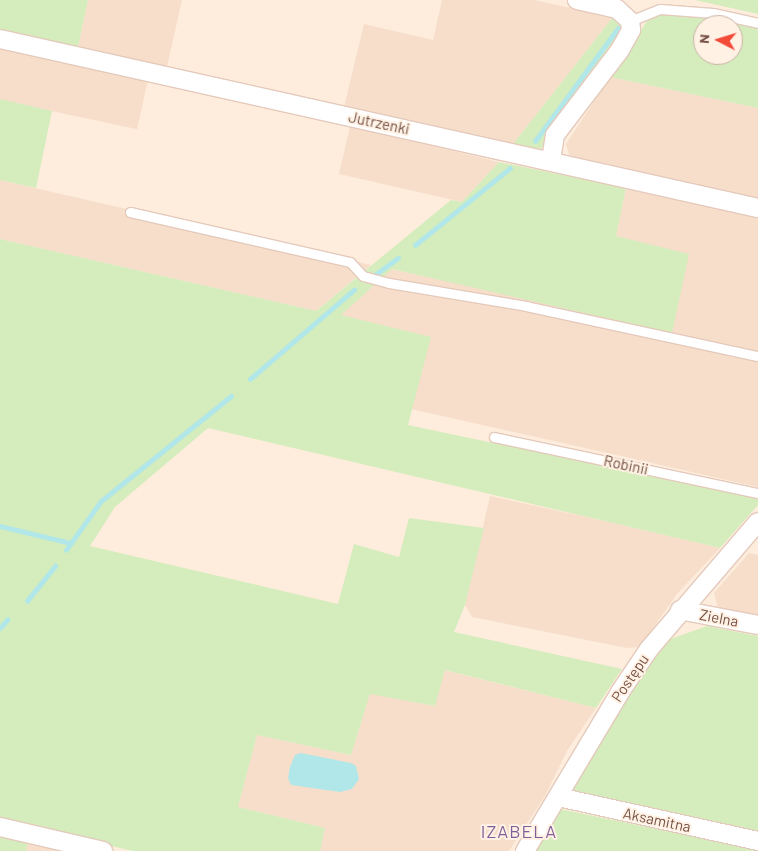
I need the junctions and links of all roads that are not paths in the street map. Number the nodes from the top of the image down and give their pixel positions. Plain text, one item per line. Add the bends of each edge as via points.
1 (577, 0) edge
2 (630, 21) junction
3 (758, 23) edge
4 (0, 39) edge
5 (551, 160) junction
6 (758, 208) edge
7 (130, 212) dead end
8 (758, 356) edge
9 (494, 437) dead end
10 (758, 493) edge
11 (758, 522) edge
12 (680, 610) junction
13 (758, 625) edge
14 (558, 796) junction
15 (0, 827) edge
16 (758, 841) edge
17 (103, 851) edge
18 (525, 851) edge

1 - 2 street via 617,9
2 - 3 lane via 660,9 713,13
2 - 5 street via 631,30 620,50 555,135
4 - 5 street, Jutrzenki
5 - 6 street, Jutrzenki
7 - 8 lane via 350,262 363,276 389,283 526,306
9 - 10 lane, Robinii
11 - 12 street, Postępu
12 - 13 street, Zielna
12 - 14 street, Postępu via 620,692
14 - 16 street, Aksamitna
14 - 18 street, Postępu
15 - 17 street

